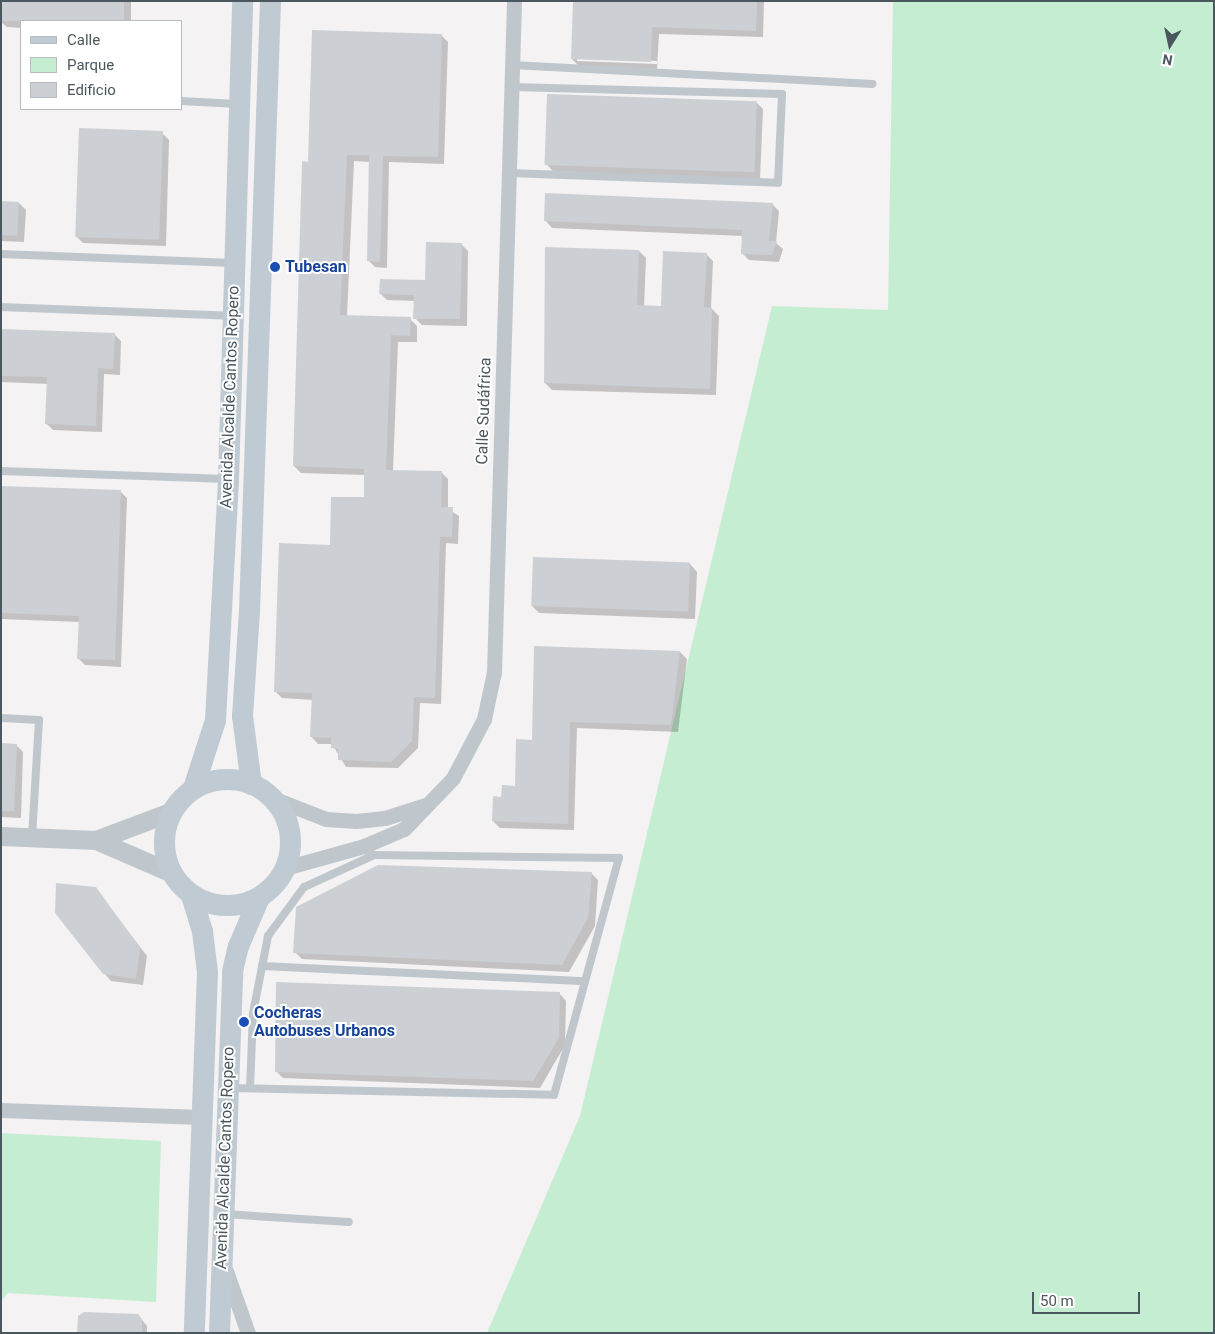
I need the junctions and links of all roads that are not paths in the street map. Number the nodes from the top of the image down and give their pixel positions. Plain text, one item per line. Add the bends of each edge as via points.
1 (242, 1) edge
2 (270, 1) edge
3 (514, 1) edge
4 (512, 66) junction
5 (872, 84) dead end
6 (512, 87) junction
7 (182, 101) edge
8 (239, 104) junction
9 (509, 173) junction
10 (1, 254) edge
11 (234, 263) junction
12 (1, 307) edge
13 (233, 316) junction
14 (1, 471) edge
15 (228, 479) junction
16 (1, 718) edge
17 (251, 784) junction
18 (193, 788) junction
19 (272, 798) junction
20 (429, 804) junction
21 (170, 812) junction
22 (1, 836) edge
23 (32, 837) junction
24 (96, 840) junction
25 (285, 868) junction
26 (170, 872) junction
27 (191, 895) junction
28 (259, 897) junction
29 (262, 966) junction
30 (585, 981) junction
31 (226, 1088) junction
32 (250, 1088) junction
33 (1, 1110) edge
34 (201, 1117) junction
35 (222, 1214) junction
36 (349, 1222) dead end
37 (221, 1250) junction
38 (194, 1333) edge
39 (219, 1333) edge
40 (248, 1333) edge

1 - 8 main road, Avenida Alcalde Cantos Ropero
2 - 17 main road, Avenida Alcalde Cantos Ropero via 249,611 242,716
3 - 4 street, Calle Sudáfrica
4 - 5 lane
4 - 6 street, Calle Sudáfrica
6 - 9 street, Calle Sudáfrica
6 - 9 lane via 782,94 778,183
7 - 8 lane
8 - 11 main road, Avenida Alcalde Cantos Ropero
9 - 20 street, Calle Sudáfrica via 494,672 484,719 470,751 453,778
10 - 11 lane
11 - 13 main road, Avenida Alcalde Cantos Ropero
12 - 13 lane
13 - 15 main road, Avenida Alcalde Cantos Ropero
14 - 15 lane
15 - 18 main road, Avenida Alcalde Cantos Ropero via 215,720
16 - 23 lane via 39,720
17 - 18 main road via 232,779 212,780
17 - 19 main road
18 - 21 main road
19 - 20 street, Calle Sudáfrica via 326,818 356,821 385,818
19 - 25 main road via 283,813 289,831 290,850
20 - 25 street, Calle Sudáfrica via 404,829 364,846
21 - 24 street
21 - 26 main road via 164,832 164,853
22 - 23 street
23 - 24 street
24 - 26 street
25 - 28 main road
26 - 27 main road
27 - 28 main road via 224,906
27 - 34 main road, Avenida Alcalde Cantos Ropero via 202,931 207,972
28 - 31 main road, Avenida Alcalde Cantos Ropero via 238,946 232,970
29 - 30 lane
29 - 30 lane via 268,936 304,887 374,856 619,858
29 - 32 lane via 253,1013
30 - 32 lane via 554,1095
31 - 32 lane
31 - 35 main road, Avenida Alcalde Cantos Ropero
33 - 34 street
34 - 38 main road, Avenida Alcalde Cantos Ropero
35 - 36 lane
35 - 37 main road, Avenida Alcalde Cantos Ropero
37 - 39 main road, Avenida Alcalde Cantos Ropero
37 - 40 street via 235,1303

